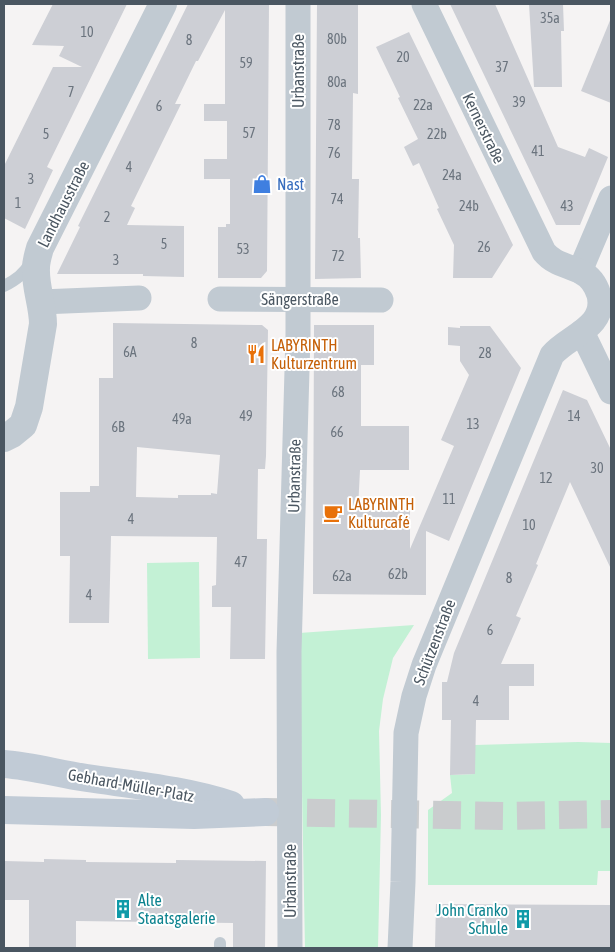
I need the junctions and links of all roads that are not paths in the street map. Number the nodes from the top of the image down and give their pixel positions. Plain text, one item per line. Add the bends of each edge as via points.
1 (163, 4) edge
2 (298, 4) edge
3 (424, 4) edge
4 (611, 198) edge
5 (40, 248) junction
6 (580, 271) junction
7 (4, 286) edge
8 (139, 298) dead end
9 (220, 299) dead end
10 (298, 299) junction
11 (381, 300) dead end
12 (41, 302) junction
13 (582, 332) junction
14 (611, 392) edge
15 (4, 438) edge
16 (4, 764) edge
17 (145, 789) junction
18 (4, 810) edge
19 (72, 811) junction
20 (290, 948) edge
21 (400, 948) edge

1 - 5 street, Landhausstraße
2 - 10 street, Urbanstraße
3 - 6 street, Kernerstraße via 544,252 550,260
4 - 6 street
5 - 7 lane via 25,272
5 - 12 street, Landhausstraße via 36,281
6 - 13 street via 597,288 600,301 596,319
8 - 12 street
9 - 10 street, Sängerstraße
10 - 11 street, Sängerstraße
10 - 20 street, Urbanstraße via 290,652
12 - 15 street, Landhausstraße via 43,324 29,407 23,425
13 - 14 street
13 - 21 street, Schützenstraße via 552,355 414,696 406,733
16 - 17 main road, Gebhard-Müller-Platz
17 - 19 lane via 128,804
17 - 19 main road, Gebhard-Müller-Platz via 216,800 261,812 194,815
18 - 19 main road, Gebhard-Müller-Platz

